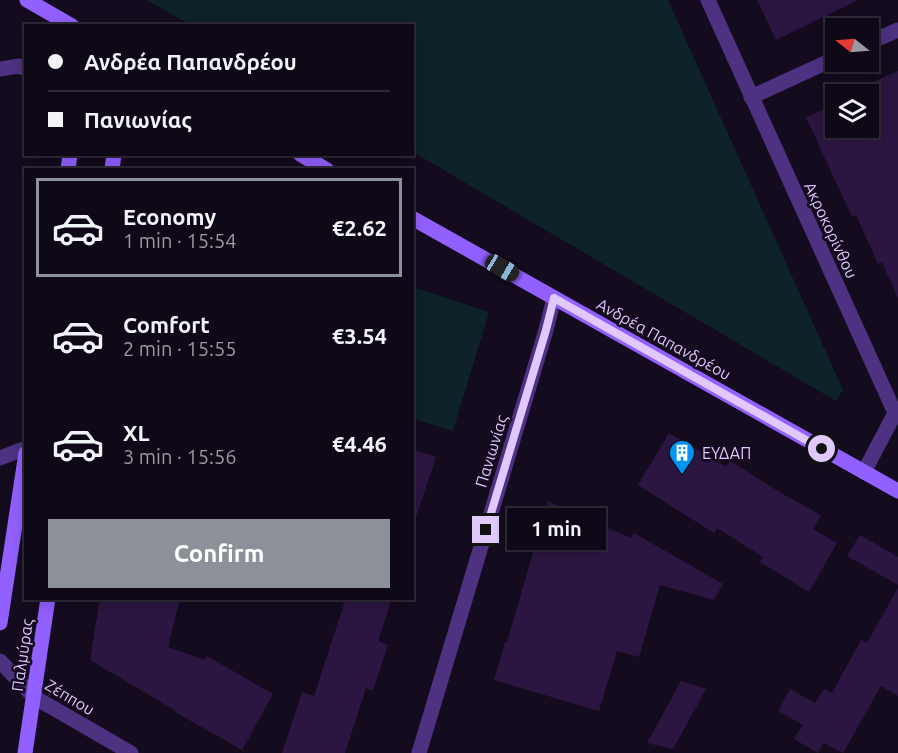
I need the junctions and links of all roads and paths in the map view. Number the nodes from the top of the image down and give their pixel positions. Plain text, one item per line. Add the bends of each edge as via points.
1 (27, 0) edge
2 (708, 0) edge
3 (69, 24) edge
4 (898, 30) edge
5 (879, 39) edge
6 (825, 63) edge
7 (24, 68) edge
8 (0, 69) edge
9 (751, 97) junction
10 (303, 156) edge
11 (324, 168) edge
12 (414, 219) edge
13 (554, 298) junction
14 (897, 412) edge
15 (24, 449) edge
16 (0, 458) edge
17 (24, 466) edge
18 (864, 472) junction
19 (898, 491) edge
20 (48, 600) edge
21 (0, 623) edge
22 (0, 661) edge
23 (34, 697) junction
24 (25, 753) edge
25 (131, 753) edge
26 (419, 753) edge

1 - 3 main road
2 - 9 street, Ακροκορίνθου
4 - 5 street
6 - 9 street
7 - 8 street
9 - 14 street, Ακροκορίνθου
10 - 11 main road
12 - 13 main road, Ανδρέα Παπανδρέου
13 - 18 main road, Ανδρέα Παπανδρέου
13 - 26 street, Πανιωνίας
14 - 18 street, Ακροκορίνθου
15 - 16 street
17 - 21 main road, Παλμύρας
18 - 19 main road, Ανδρέα Παπανδρέου
20 - 23 main road, Παλμύρας
22 - 23 street, Ζέππου
23 - 24 main road, Παλμύρας
23 - 25 street, Ζέππου

